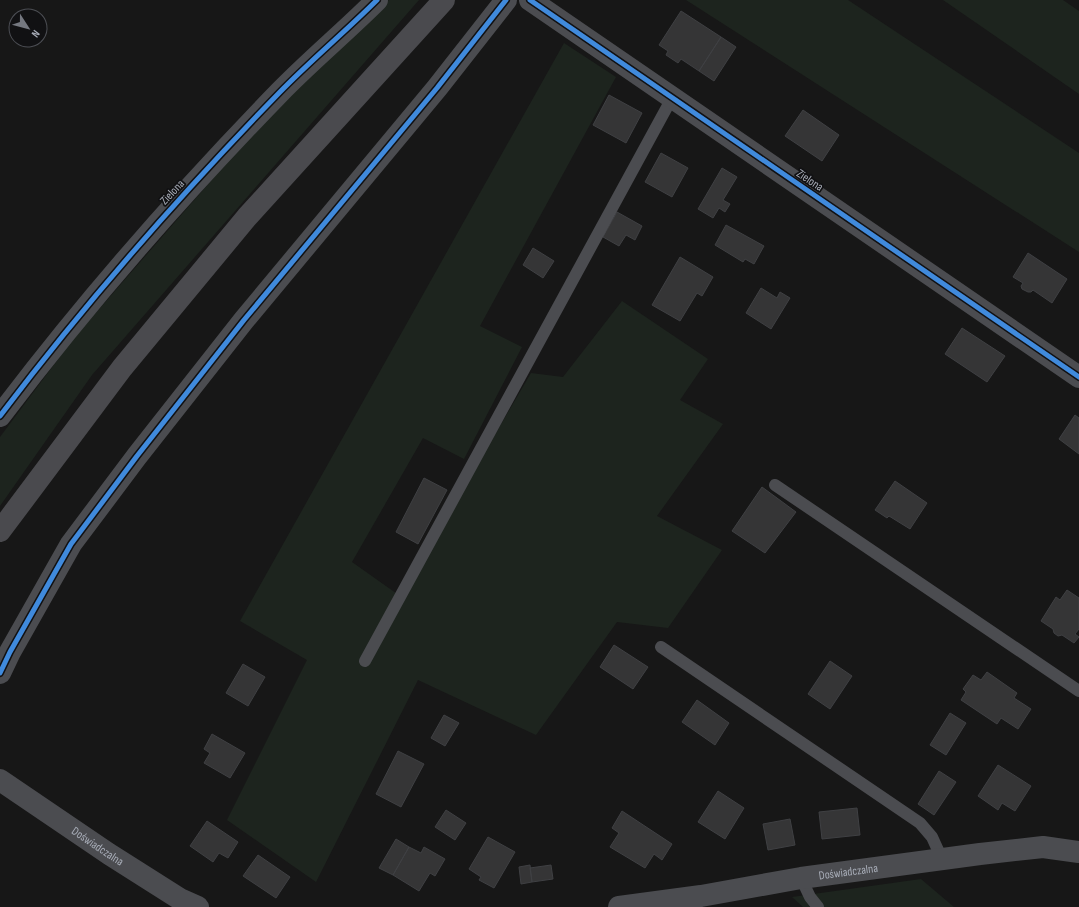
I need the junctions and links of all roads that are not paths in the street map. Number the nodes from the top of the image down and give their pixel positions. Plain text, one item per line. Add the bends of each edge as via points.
1 (377, 0) edge
2 (444, 0) edge
3 (506, 0) edge
4 (530, 0) edge
5 (672, 98) junction
6 (1079, 376) edge
7 (0, 416) edge
8 (775, 485) dead end
9 (0, 531) edge
10 (661, 647) dead end
11 (365, 661) dead end
12 (0, 673) edge
13 (1079, 691) edge
14 (0, 780) edge
15 (1079, 852) edge
16 (942, 860) junction
17 (801, 878) junction
18 (198, 907) edge
19 (619, 907) edge
20 (818, 907) edge

1 - 7 street, Zielona via 280,92 166,213 81,312
2 - 9 main road via 237,229 122,368
3 - 12 street via 437,88 244,320 71,544
4 - 5 street, Zielona
5 - 6 street, Zielona
5 - 11 lane
8 - 13 lane
10 - 16 lane via 920,823 932,837
14 - 18 street, Doświadczalna via 109,854 180,899
15 - 16 street, Doświadczalna via 1043,847
16 - 17 street, Doświadczalna
17 - 19 street, Doświadczalna via 701,896
17 - 20 lane

